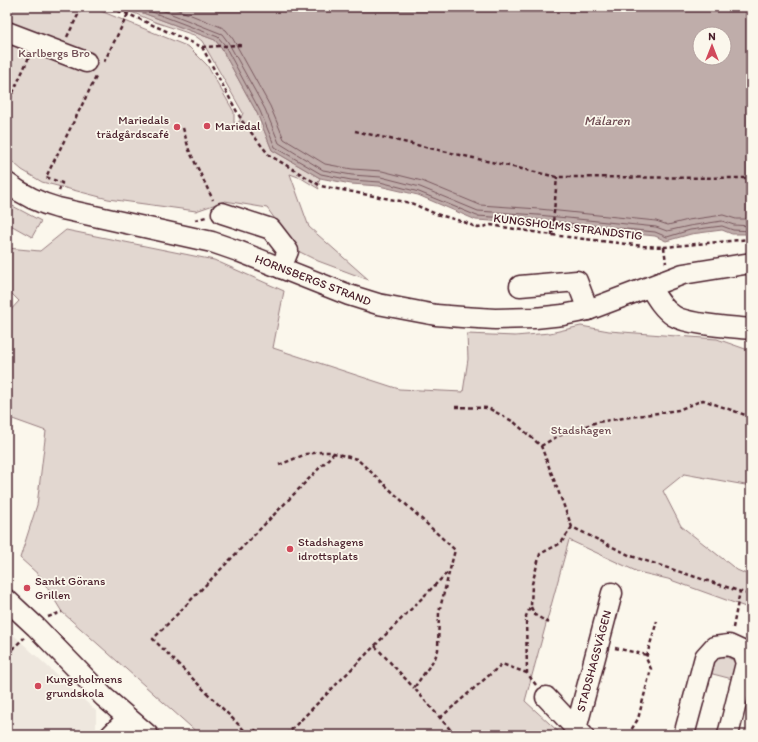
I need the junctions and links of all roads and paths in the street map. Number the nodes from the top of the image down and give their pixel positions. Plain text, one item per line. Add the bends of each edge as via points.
1 (82, 7) edge
2 (105, 7) edge
3 (128, 14) junction
4 (7, 32) edge
5 (35, 43) junction
6 (241, 45) dead end
7 (202, 47) junction
8 (60, 52) junction
9 (96, 66) junction
10 (7, 106) edge
11 (183, 128) dead end
12 (355, 130) dead end
13 (557, 177) junction
14 (751, 178) edge
15 (7, 183) edge
16 (59, 191) dead end
17 (222, 213) junction
18 (193, 220) dead end
19 (552, 235) junction
20 (751, 239) edge
21 (664, 247) junction
22 (751, 263) edge
23 (667, 267) dead end
24 (281, 268) junction
25 (520, 286) dead end
26 (650, 287) junction
27 (588, 310) junction
28 (751, 329) edge
29 (455, 408) dead end
30 (751, 416) edge
31 (541, 446) junction
32 (334, 453) junction
33 (279, 465) dead end
34 (572, 527) junction
35 (449, 571) junction
36 (740, 591) junction
37 (612, 593) dead end
38 (751, 595) edge
39 (7, 600) edge
40 (531, 606) junction
41 (62, 612) dead end
42 (46, 617) dead end
43 (657, 621) dead end
44 (549, 623) dead end
45 (25, 637) dead end
46 (729, 645) junction
47 (375, 646) junction
48 (621, 649) dead end
49 (7, 654) edge
50 (647, 655) junction
51 (527, 673) junction
52 (414, 688) junction
53 (546, 697) joint
54 (128, 718) junction
55 (440, 718) junction
56 (579, 732) edge
57 (111, 735) edge
58 (148, 735) edge
59 (249, 735) edge
60 (260, 735) edge
61 (286, 735) edge
62 (455, 735) edge
63 (628, 735) edge
64 (684, 735) edge
65 (728, 735) edge

1 - 8 path
2 - 3 path
3 - 7 path
3 - 9 path
4 - 5 street
5 - 8 street
5 - 10 path
6 - 7 path
7 - 19 path, KUNGSHOLMS STRANDSTIG via 242,121 269,155 322,186 411,203 478,228 491,225
8 - 9 street
9 - 16 path via 46,177 62,183
11 - 17 path via 189,150 213,201
12 - 13 path
13 - 14 path
13 - 19 path
15 - 24 street, HORNSBERGS STRAND via 41,203 212,242
17 - 18 path
17 - 24 street via 270,229 288,251
19 - 21 path, KUNGSHOLMS STRANDSTIG
20 - 21 path, KUNGSHOLMS STRANDSTIG
21 - 23 path
22 - 26 street, HORNSBERGS STRAND via 683,274
24 - 27 street, HORNSBERGS STRAND via 348,295 378,304 436,315 495,319 534,318
25 - 27 street via 577,281
26 - 27 street, HORNSBERGS STRAND
26 - 28 street via 661,304 674,316 690,322
29 - 31 path via 488,408 514,422
30 - 31 path via 703,400 678,410 597,422 558,436
31 - 34 path
32 - 33 path via 306,454
32 - 35 path via 357,459 455,550
32 - 59 path via 153,639
34 - 36 path via 631,556
34 - 40 path via 562,543 540,554 532,584
35 - 47 path
35 - 52 path via 439,612 438,650
36 - 38 path
36 - 46 path
37 - 56 street, STADSHAGSVÄGEN
39 - 54 street
40 - 44 path via 536,615
40 - 51 path via 526,616
41 - 42 path
43 - 50 path
45 - 49 path
46 - 64 street via 714,646 705,656
46 - 65 street via 742,651 746,663
47 - 52 path
47 - 61 path
48 - 50 path
50 - 63 path via 652,669 638,719
51 - 53 path
51 - 55 path via 502,664
52 - 55 path
53 - 56 street, STADSHAGSVÄGEN
54 - 57 street
54 - 58 street
55 - 62 path
59 - 60 path via 255,730

